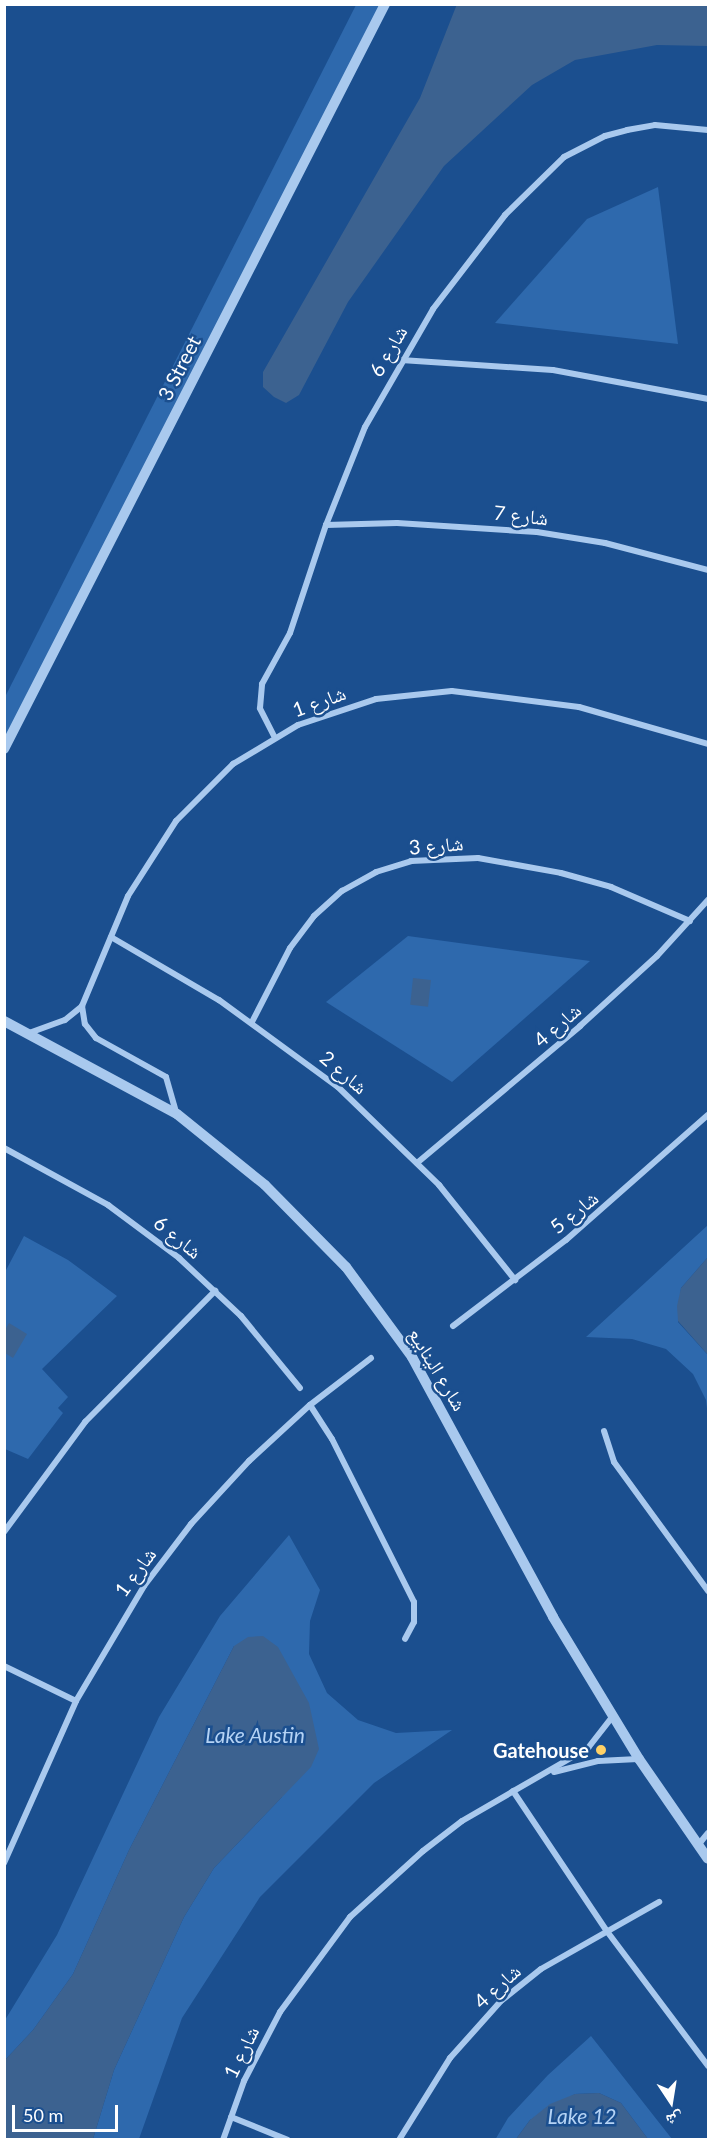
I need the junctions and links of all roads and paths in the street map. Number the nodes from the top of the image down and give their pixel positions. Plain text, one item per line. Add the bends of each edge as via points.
1 (385, 4) edge
2 (708, 130) edge
3 (402, 360) junction
4 (708, 399) edge
5 (326, 525) junction
6 (708, 570) edge
7 (274, 736) junction
8 (708, 744) edge
9 (4, 749) edge
10 (708, 900) edge
11 (690, 921) junction
12 (111, 937) junction
13 (81, 1006) junction
14 (4, 1021) edge
15 (252, 1022) junction
16 (29, 1033) junction
17 (177, 1114) junction
18 (708, 1115) edge
19 (4, 1148) edge
20 (417, 1163) junction
21 (515, 1280) junction
22 (215, 1291) junction
23 (453, 1326) dead end
24 (371, 1358) dead end
25 (300, 1388) dead end
26 (310, 1405) junction
27 (604, 1431) dead end
28 (6, 1527) edge
29 (708, 1591) edge
30 (405, 1639) dead end
31 (4, 1666) edge
32 (75, 1701) junction
33 (612, 1716) junction
34 (639, 1759) junction
35 (542, 1775) junction
36 (513, 1791) junction
37 (708, 1833) edge
38 (699, 1844) junction
39 (7, 1849) edge
40 (708, 1857) edge
41 (4, 1863) edge
42 (659, 1902) dead end
43 (606, 1930) junction
44 (708, 2066) edge
45 (231, 2117) junction
46 (223, 2139) edge
47 (288, 2139) edge
48 (399, 2139) edge

1 - 9 street, 3 Street
2 - 3 street, شارع 6 via 655,125 627,130 604,136 564,157 505,215 467,261
3 - 4 street via 553,370
3 - 5 street, شارع 6 via 366,427
5 - 6 street, شارع 7 via 397,523 537,532 606,543
5 - 7 street, شارع 6 via 290,633 260,691 260,708
7 - 8 street, شارع 1 via 332,711 376,699 452,692 579,707
7 - 12 street, شارع 1 via 232,764 176,821 150,857
10 - 11 street, شارع 4
11 - 15 street, شارع 3 via 611,887 561,873 478,858 411,861 376,872 342,891 314,916 290,948
11 - 20 street, شارع 4 via 580,1026
12 - 13 street, شارع 1
12 - 15 street, شارع 2
13 - 16 street via 65,1020
13 - 17 street via 85,1024 96,1038 166,1077
14 - 16 street, شارع الينابيع
15 - 20 street, شارع 2 via 338,1087
16 - 17 street, شارع الينابيع
17 - 33 street, شارع الينابيع via 222,1148 306,1225 381,1311 441,1406 524,1565
18 - 21 street, شارع 5 via 618,1197
19 - 22 street, شارع 6 via 108,1205 179,1258
20 - 21 street, شارع 2
21 - 23 street, شارع 5
22 - 25 street, شارع 6 via 266,1344
22 - 28 street via 85,1422
24 - 26 street, شارع 1
26 - 30 street via 341,1456 414,1602 414,1622
26 - 32 street, شارع 1 via 249,1461 191,1524 124,1615
27 - 29 street via 614,1462
31 - 32 street
32 - 39 street, شارع 1
33 - 34 street, شارع الينابيع
33 - 35 street, شارع 1 via 588,1748
34 - 35 street, شارع 1 via 598,1761
34 - 38 street, شارع الينابيع
35 - 36 street, شارع 1
36 - 43 street
36 - 45 street, شارع 1 via 423,1851 350,1917 280,2012 244,2081
37 - 38 street
38 - 40 street, شارع الينابيع
39 - 41 street, شارع 1
42 - 43 street, شارع 4
43 - 44 street
43 - 48 street, شارع 4 via 541,1969 483,2019 435,2078
45 - 46 street, شارع 1
45 - 47 street

